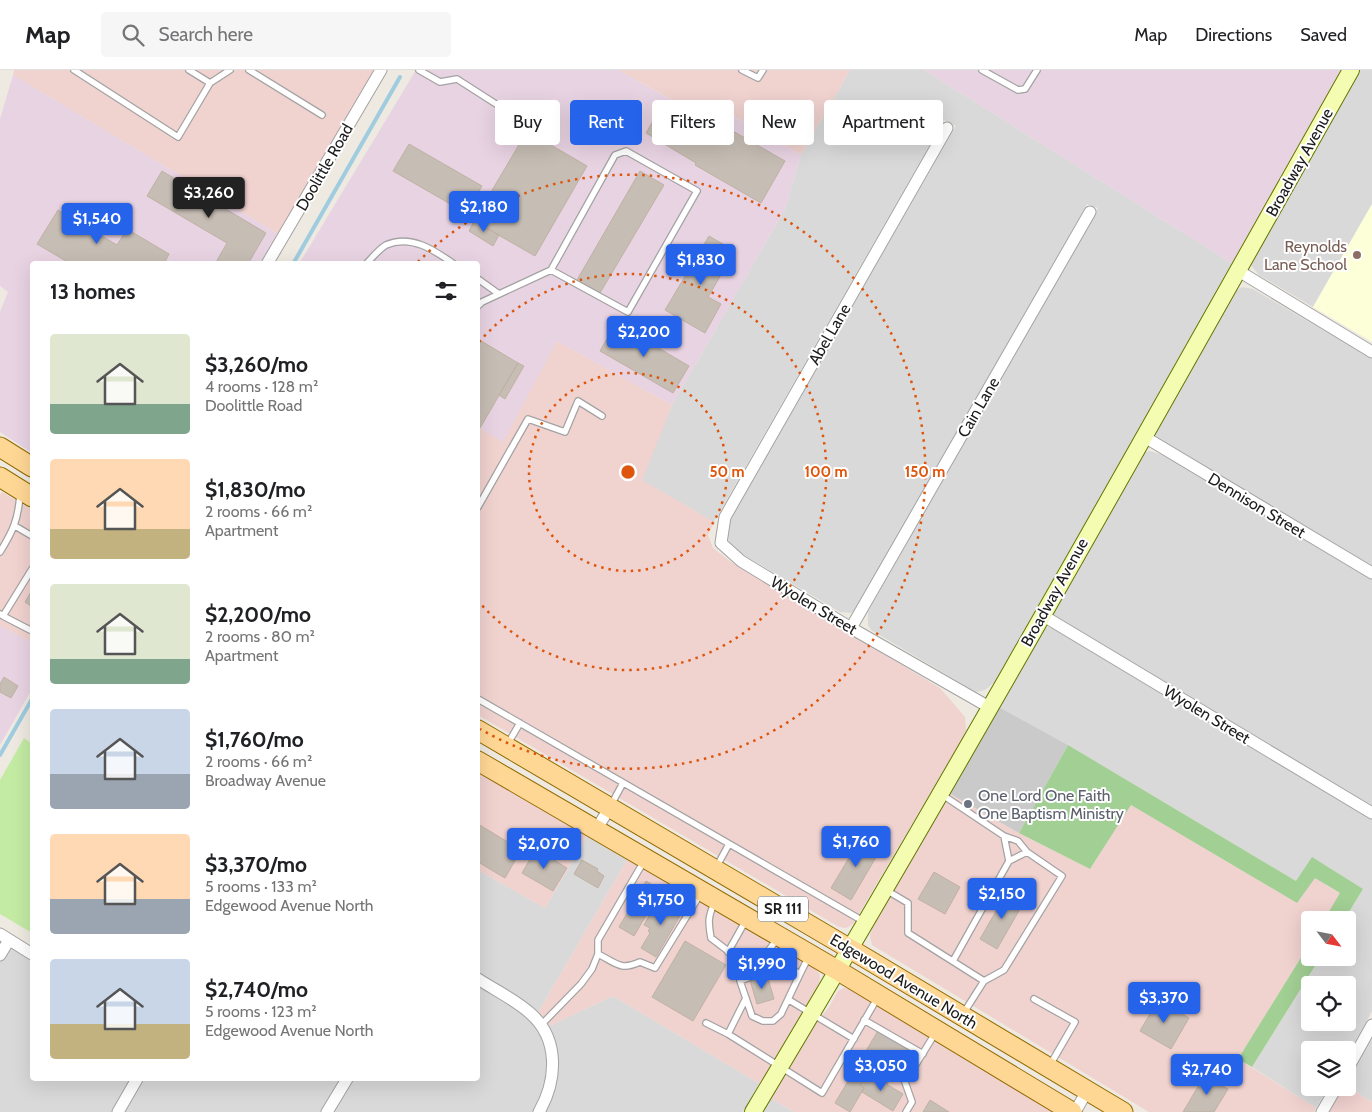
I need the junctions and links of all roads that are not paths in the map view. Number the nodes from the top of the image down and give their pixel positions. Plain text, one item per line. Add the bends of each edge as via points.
1 (74, 70) edge
2 (189, 70) edge
3 (230, 70) edge
4 (249, 70) edge
5 (381, 70) edge
6 (419, 70) edge
7 (742, 70) edge
8 (763, 70) edge
9 (982, 70) edge
10 (1037, 70) edge
11 (1351, 70) edge
12 (210, 83) junction
13 (495, 103) edge
14 (322, 115) dead end
15 (947, 128) dead end
16 (1090, 212) dead end
17 (270, 261) edge
18 (369, 261) edge
19 (449, 261) edge
20 (551, 270) junction
21 (1237, 270) junction
22 (480, 280) edge
23 (499, 294) junction
24 (480, 305) edge
25 (1372, 352) edge
26 (602, 416) dead end
27 (1143, 436) junction
28 (0, 447) edge
29 (30, 466) edge
30 (0, 477) edge
31 (27, 494) edge
32 (480, 503) edge
33 (15, 526) junction
34 (30, 535) edge
35 (721, 544) joint
36 (0, 552) edge
37 (30, 572) edge
38 (1372, 574) edge
39 (1, 615) edge
40 (1042, 615) junction
41 (851, 628) junction
42 (30, 630) edge
43 (480, 700) edge
44 (989, 707) junction
45 (520, 723) junction
46 (480, 731) edge
47 (506, 747) junction
48 (480, 762) edge
49 (623, 783) junction
50 (939, 793) junction
51 (610, 807) junction
52 (1372, 813) edge
53 (596, 830) junction
54 (1004, 836) junction
55 (729, 844) junction
56 (1027, 852) junction
57 (646, 859) junction
58 (1009, 861) junction
59 (715, 869) junction
60 (885, 889) junction
61 (709, 895) junction
62 (747, 918) junction
63 (865, 922) junction
64 (779, 936) junction
65 (4, 937) edge
66 (850, 948) junction
67 (728, 952) junction
68 (30, 953) edge
69 (598, 954) junction
70 (766, 954) junction
71 (810, 954) junction
72 (0, 955) edge
73 (952, 961) junction
74 (783, 965) junction
75 (749, 967) junction
76 (837, 970) junction
77 (800, 974) junction
78 (480, 980) edge
79 (984, 980) junction
80 (740, 981) junction
81 (879, 996) junction
82 (746, 998) junction
83 (1034, 999) dead end
84 (789, 1000) junction
85 (812, 1013) junction
86 (962, 1016) junction
87 (864, 1020) junction
88 (706, 1023) dead end
89 (540, 1025) junction
90 (1372, 1025) edge
91 (937, 1031) junction
92 (728, 1034) junction
93 (854, 1039) junction
94 (923, 1054) junction
95 (1356, 1054) edge
96 (779, 1067) junction
97 (1048, 1067) junction
98 (136, 1081) edge
99 (346, 1081) edge
100 (1087, 1090) junction
101 (1331, 1096) edge
102 (118, 1112) edge
103 (328, 1112) edge
104 (539, 1112) edge
105 (753, 1112) edge
106 (906, 1112) edge
107 (1073, 1112) edge
108 (1123, 1112) edge
109 (1322, 1112) edge

1 - 12 lane via 178,137
2 - 12 lane
3 - 12 lane
4 - 14 lane
5 - 17 street, Doolittle Road
6 - 13 lane via 440,82 457,79
7 - 8 lane via 758,78
9 - 10 lane via 1018,90 1025,89
11 - 21 street, Broadway Avenue
15 - 35 street, Abel Lane via 725,517
16 - 41 street, Cain Lane
18 - 19 lane via 385,246 405,240 424,246
20 - 20 lane via 615,155 626,150 697,191 628,312
20 - 23 lane
21 - 25 street
21 - 27 street, Broadway Avenue
22 - 23 lane
23 - 24 lane
26 - 32 lane via 578,400 565,432 528,419
27 - 38 street, Dennison Street
27 - 40 street, Broadway Avenue
28 - 29 main road
30 - 31 main road
31 - 33 lane
33 - 34 lane
33 - 36 lane
35 - 41 street, Wyolen Street via 741,561
37 - 39 lane
39 - 42 lane
40 - 44 street, Broadway Avenue
40 - 52 street, Wyolen Street
41 - 44 street, Wyolen Street
43 - 45 lane
44 - 50 street, Broadway Avenue
45 - 47 lane
45 - 49 lane
46 - 47 main road, Edgewood Avenue North / SR 111
47 - 51 main road, Edgewood Avenue North / SR 111
48 - 53 main road, Edgewood Avenue North / SR 111
49 - 51 lane
49 - 55 lane
50 - 54 lane
50 - 60 street, Broadway Avenue
51 - 53 street
51 - 59 main road, Edgewood Avenue North / SR 111
53 - 57 main road, Edgewood Avenue North / SR 111
54 - 56 lane via 1018,841
54 - 58 lane
55 - 59 lane
55 - 63 lane
56 - 58 lane
56 - 79 lane via 1062,876 1004,970
57 - 61 main road, Edgewood Avenue North / SR 111
57 - 69 lane via 598,940
58 - 73 lane
59 - 66 main road, Edgewood Avenue North / SR 111
60 - 63 street, Broadway Avenue
60 - 73 lane via 908,904 908,933
61 - 62 main road, Edgewood Avenue North / SR 111
61 - 67 lane via 711,938
61 - 69 lane via 655,968 640,962 624,967
62 - 64 main road, Edgewood Avenue North / SR 111
62 - 67 lane
63 - 66 street, Broadway Avenue
64 - 70 lane
64 - 71 main road, Edgewood Avenue North / SR 111
65 - 68 street
65 - 72 street
66 - 76 street, Broadway Avenue
66 - 86 main road, Edgewood Avenue North / SR 111
67 - 75 lane
69 - 89 lane via 581,984
70 - 74 lane
70 - 75 lane
71 - 76 main road, Edgewood Avenue North / SR 111
71 - 77 lane
73 - 79 lane
74 - 77 lane
74 - 80 lane
75 - 80 lane via 742,972
76 - 81 main road, Edgewood Avenue North / SR 111
76 - 85 street, Broadway Avenue
77 - 84 lane
78 - 89 street via 532,1014
79 - 86 lane
80 - 82 lane
81 - 87 lane
81 - 91 main road, Edgewood Avenue North / SR 111
82 - 84 lane via 752,1016 762,1021 772,1021 781,1014
82 - 92 lane
83 - 97 lane via 1074,1022
84 - 85 lane
85 - 93 lane
85 - 96 street, Broadway Avenue
86 - 97 main road, Edgewood Avenue North / SR 111
87 - 93 lane
87 - 94 lane
88 - 92 lane
89 - 104 street via 552,1048 554,1065 549,1092
90 - 95 street
91 - 94 lane
91 - 107 main road, Edgewood Avenue North / SR 111
92 - 96 lane
93 - 96 lane via 822,1093
94 - 106 lane via 905,1082 912,1102
96 - 105 street, Broadway Avenue
97 - 100 main road, Edgewood Avenue North / SR 111
98 - 102 street
99 - 103 street
100 - 107 street
100 - 108 main road, Edgewood Avenue North / SR 111
101 - 109 street

